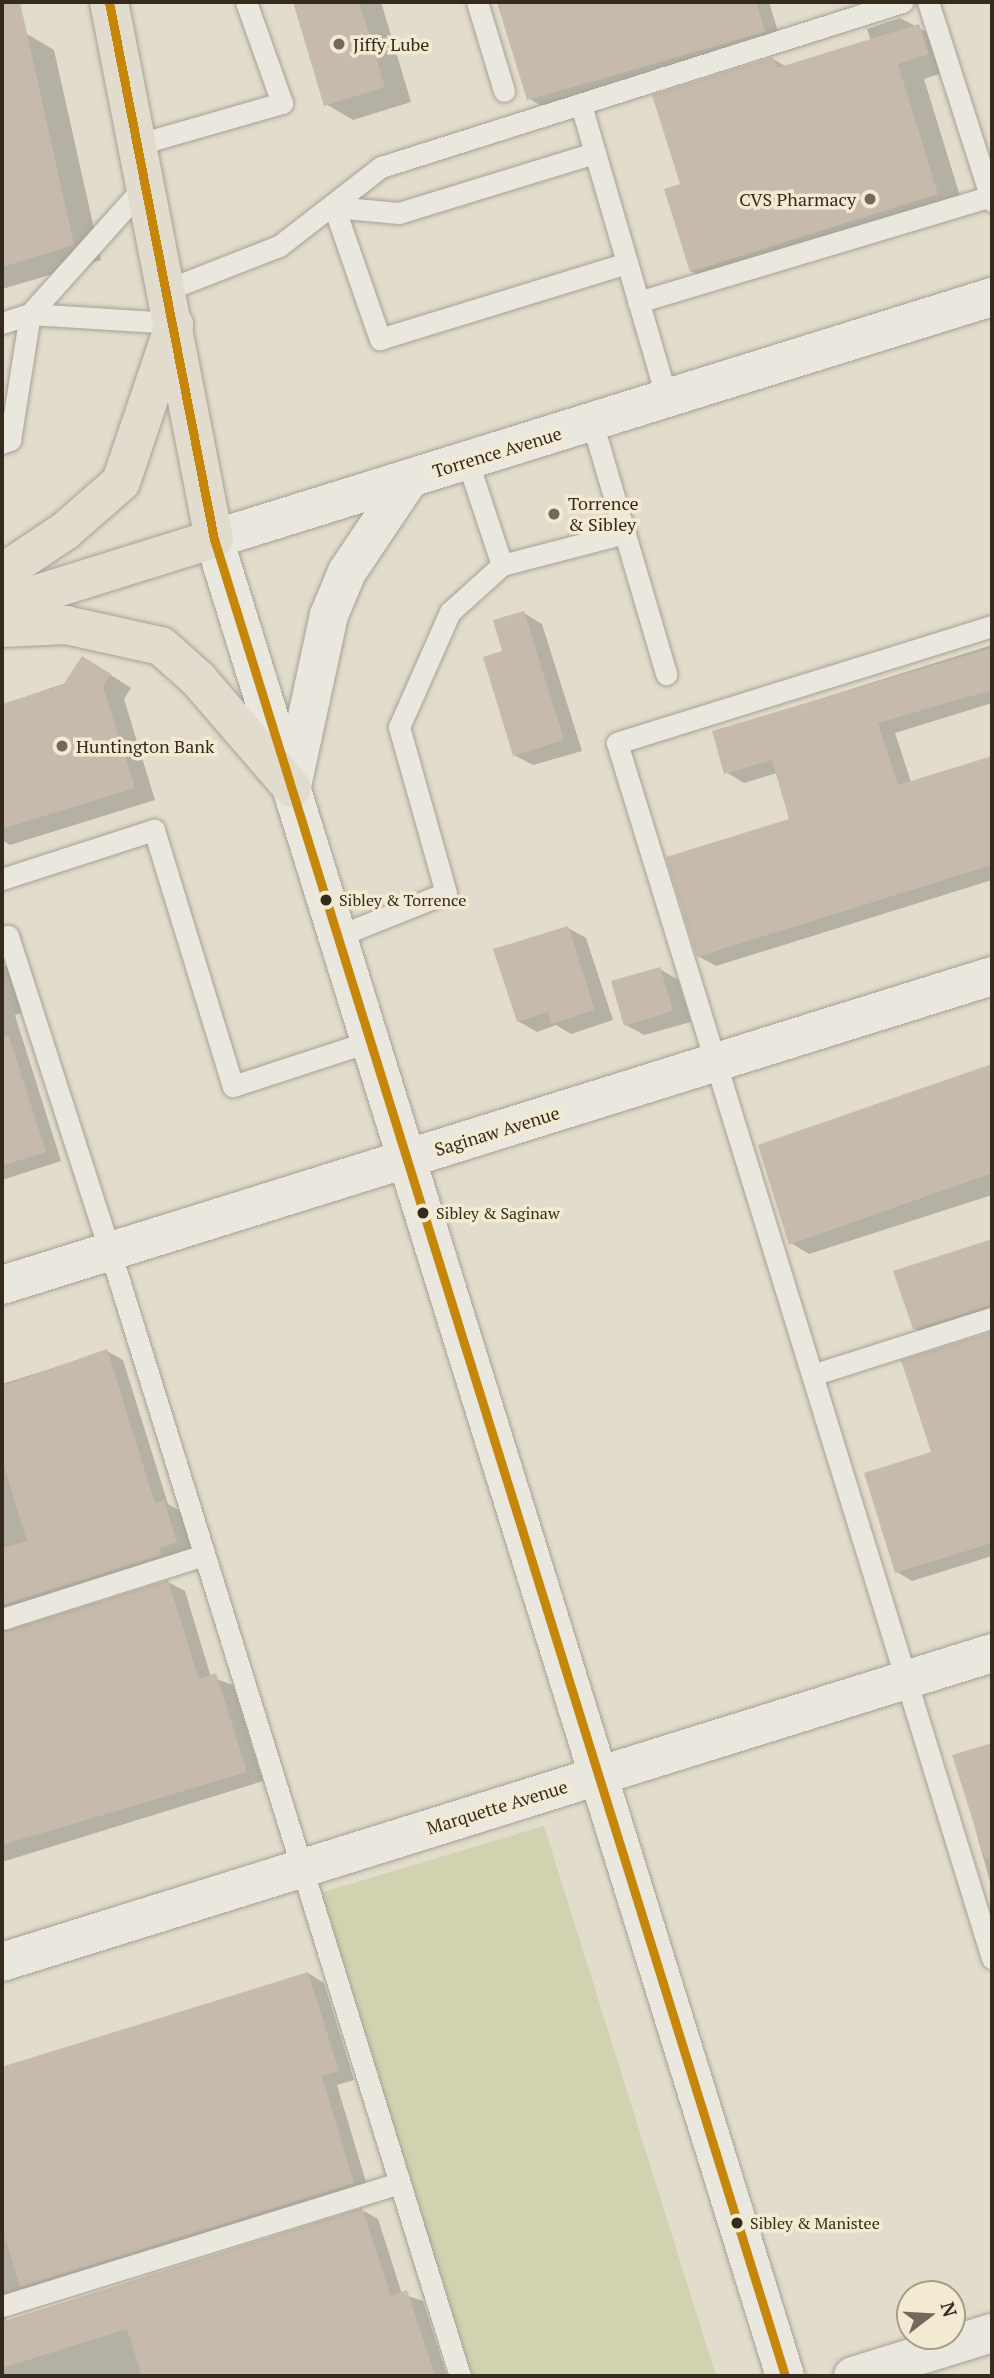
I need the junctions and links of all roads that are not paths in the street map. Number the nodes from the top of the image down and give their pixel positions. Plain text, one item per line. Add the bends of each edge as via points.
1 (109, 2) edge
2 (246, 2) edge
3 (477, 2) edge
4 (902, 2) edge
5 (928, 2) edge
6 (504, 92) dead end
7 (580, 105) junction
8 (139, 144) junction
9 (594, 153) junction
10 (148, 182) junction
11 (991, 199) edge
12 (334, 207) junction
13 (627, 263) junction
14 (992, 298) edge
15 (638, 302) junction
16 (172, 306) junction
17 (30, 314) junction
18 (2, 323) edge
19 (667, 399) junction
20 (592, 422) junction
21 (2, 443) edge
22 (467, 460) junction
23 (410, 478) junction
24 (625, 533) junction
25 (214, 539) junction
26 (502, 565) junction
27 (2, 573) edge
28 (2, 605) edge
29 (992, 626) edge
30 (2, 628) edge
31 (666, 674) dead end
32 (292, 788) junction
33 (2, 879) edge
34 (338, 936) junction
35 (2, 938) edge
36 (992, 976) edge
37 (371, 1041) junction
38 (716, 1062) junction
39 (407, 1159) junction
40 (110, 1251) junction
41 (2, 1285) edge
42 (992, 1318) edge
43 (812, 1375) junction
44 (204, 1555) junction
45 (2, 1619) edge
46 (992, 1653) edge
47 (906, 1679) junction
48 (599, 1775) junction
49 (301, 1868) junction
50 (992, 1958) edge
51 (2, 1962) edge
52 (399, 2183) junction
53 (2, 2306) edge
54 (992, 2333) edge
55 (460, 2376) edge
56 (785, 2376) edge
57 (853, 2376) edge

1 - 8 main road
2 - 8 lane via 282,103
3 - 6 lane
4 - 7 lane
5 - 11 lane
7 - 9 lane
7 - 12 lane via 381,167
8 - 10 main road
9 - 12 lane via 399,213
9 - 13 lane
10 - 16 main road
10 - 17 lane
11 - 15 lane
12 - 13 lane via 380,339
12 - 16 lane via 279,246
13 - 15 lane
14 - 19 main road, Torrence Avenue
15 - 19 lane
16 - 17 lane
16 - 25 main road
16 - 27 main road via 121,482 65,531
17 - 18 lane
17 - 21 lane via 10,440
19 - 20 main road, Torrence Avenue
20 - 22 main road, Torrence Avenue
20 - 24 lane
22 - 23 main road, Torrence Avenue
22 - 26 lane
23 - 25 main road, Torrence Avenue
23 - 32 main road via 347,572 329,615
24 - 26 lane
24 - 31 lane
25 - 28 main road, Torrence Avenue
25 - 32 main road
26 - 34 lane via 450,612 399,727 446,893
29 - 38 lane via 617,743
30 - 32 main road via 66,625 161,646 198,679
32 - 34 main road
33 - 37 lane via 154,830 233,1086
34 - 37 main road
35 - 40 lane via 8,936
36 - 38 main road, Saginaw Avenue
37 - 39 main road
38 - 39 main road, Saginaw Avenue
38 - 43 lane
39 - 40 main road, Saginaw Avenue
39 - 48 main road
40 - 41 main road, Saginaw Avenue
40 - 44 lane
42 - 43 lane
43 - 47 lane
44 - 45 lane
44 - 49 lane
46 - 47 main road, Marquette Avenue
47 - 48 main road, Marquette Avenue
47 - 50 lane
48 - 49 main road, Marquette Avenue
48 - 56 main road
49 - 51 main road, Marquette Avenue
49 - 52 lane
52 - 53 lane
52 - 55 lane
54 - 57 main road

